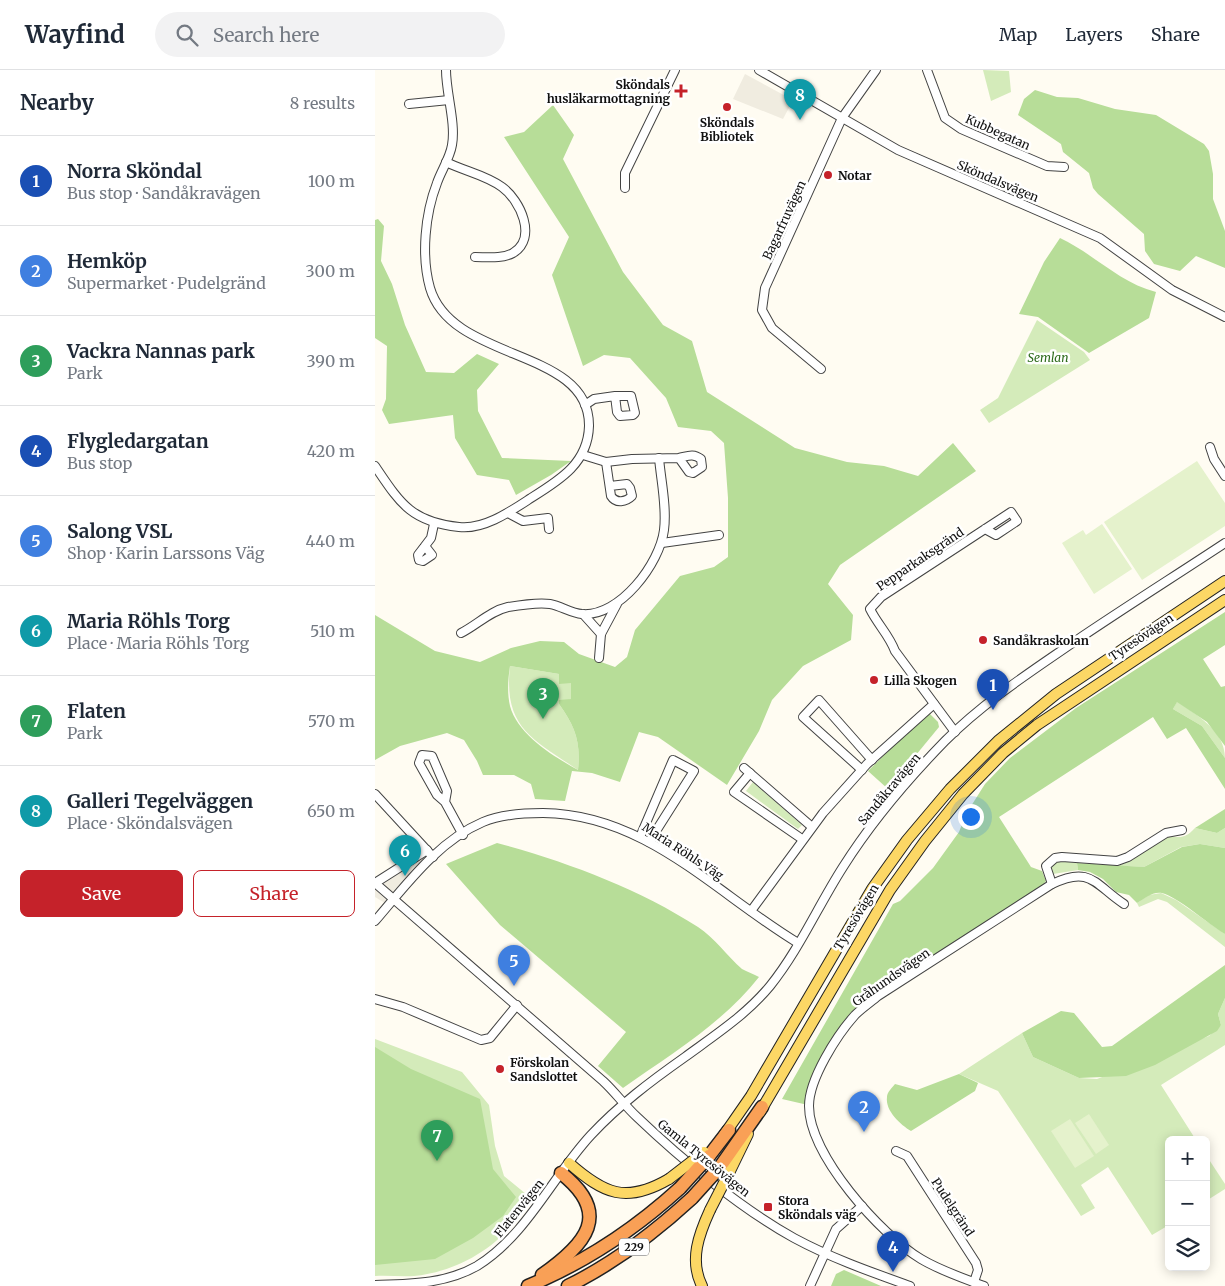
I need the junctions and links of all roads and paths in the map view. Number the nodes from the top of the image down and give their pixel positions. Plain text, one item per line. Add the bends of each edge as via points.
1 (446, 70) edge
2 (675, 70) edge
3 (759, 70) edge
4 (876, 70) edge
5 (927, 70) edge
6 (449, 100) junction
7 (409, 104) dead end
8 (842, 118) junction
9 (446, 162) junction
10 (1064, 167) dead end
11 (625, 188) dead end
12 (475, 256) dead end
13 (1225, 317) edge
14 (821, 369) dead end
15 (615, 396) dead end
16 (585, 404) junction
17 (1210, 447) dead end
18 (583, 454) junction
19 (659, 458) junction
20 (679, 458) dead end
21 (606, 462) junction
22 (375, 466) edge
23 (1225, 476) edge
24 (610, 486) dead end
25 (508, 512) junction
26 (435, 524) junction
27 (549, 529) dead end
28 (985, 529) dead end
29 (719, 535) dead end
30 (662, 542) junction
31 (1225, 543) edge
32 (425, 546) dead end
33 (1225, 581) edge
34 (1225, 600) edge
35 (617, 604) junction
36 (583, 614) junction
37 (461, 633) dead end
38 (601, 634) junction
39 (599, 658) dead end
40 (934, 704) junction
41 (955, 732) junction
42 (872, 760) junction
43 (862, 770) junction
44 (375, 794) edge
45 (445, 802) junction
46 (812, 826) junction
47 (1182, 830) dead end
48 (463, 835) junction
49 (640, 837) junction
50 (802, 839) junction
51 (649, 842) junction
52 (430, 854) junction
53 (375, 883) edge
54 (1052, 884) junction
55 (393, 898) junction
56 (1124, 904) dead end
57 (751, 911) junction
58 (375, 921) edge
59 (798, 943) junction
60 (375, 998) edge
61 (517, 1005) junction
62 (624, 1103) junction
63 (762, 1107) joint
64 (729, 1130) joint
65 (896, 1151) dead end
66 (707, 1154) junction
67 (565, 1168) junction
68 (725, 1169) junction
69 (862, 1206) junction
70 (824, 1253) junction
71 (974, 1282) junction
72 (375, 1285) edge
73 (527, 1286) edge
74 (568, 1286) edge
75 (702, 1286) edge
76 (810, 1286) edge
77 (910, 1286) edge
78 (984, 1286) edge

1 - 6 street
2 - 11 street via 625,173
3 - 8 street, Sköndalsvägen
4 - 8 street, Bagarfruvägen
5 - 10 street, Kubbegatan via 945,118 961,129 1047,166
6 - 7 street
6 - 9 street via 453,139
8 - 13 street, Sköndalsvägen via 898,150 1100,238 1172,290
8 - 14 street, Bagarfruvägen via 765,288 762,310 783,340
9 - 12 street via 502,186 520,208 525,237 520,247 506,256
9 - 16 street via 436,186 425,249 430,289 441,309 450,320 477,339 560,376 577,391
15 - 16 street via 594,399
16 - 18 street via 589,432
17 - 23 street
18 - 21 street
18 - 25 street via 570,471
19 - 20 street
19 - 21 street
19 - 30 street via 665,528
21 - 24 street
22 - 26 street via 406,506
25 - 26 street via 463,528
25 - 27 street via 523,521 548,518
26 - 32 street
28 - 40 street, Pepparkaksgränd via 881,597 870,609 889,636 895,651
29 - 30 street
30 - 35 street via 650,566
31 - 41 street, Sandåkravägen via 1009,686
33 - 64 main road, Tyresövägen / 229 via 1056,694 998,741 950,790 907,840 872,889
34 - 63 main road, Tyresövägen / 229 via 1037,725 1003,753 968,789 890,890
35 - 36 street
35 - 38 street
36 - 37 street via 549,604 507,608 490,614
36 - 38 street
38 - 39 street
40 - 41 street, Pepparkaksgränd
40 - 42 street
41 - 59 street, Sandåkravägen via 887,805 843,867
42 - 43 street
42 - 43 street via 819,700 803,717
43 - 46 street
44 - 52 street
45 - 45 street via 437,795 419,763 422,755 432,756 447,791
45 - 48 street
46 - 50 street
46 - 50 street via 747,770 735,792
47 - 54 street via 1166,833 1117,861 1055,858 1046,866
48 - 49 street, Maria Röhls Väg via 483,822 502,817 549,813 580,815 610,823
48 - 52 street, Maria Röhls Väg
49 - 51 street, Maria Röhls Väg
49 - 51 street via 673,760 694,771
50 - 57 street
51 - 57 street, Maria Röhls Väg
52 - 53 street
52 - 55 street
53 - 55 street, Gamla Tyresövägen
54 - 56 street, Gråhundsvägen via 1083,876 1093,879
54 - 69 street, Gråhundsvägen via 879,996 856,1014 827,1056 809,1105 811,1120 829,1159
55 - 58 street
55 - 61 street, Gamla Tyresövägen
57 - 59 street, Maria Röhls Väg
59 - 62 street, Sandåkravägen via 751,1008
60 - 61 street via 481,1040 490,1038
61 - 62 street, Gamla Tyresövägen
62 - 67 street, Flatenvägen
62 - 70 street, Gamla Tyresövägen via 664,1142 738,1201 792,1237
63 - 68 highway, Tyresövägen / 229
64 - 66 highway, Tyresövägen / 229
65 - 71 street, Pudelgränd via 907,1156 976,1263 978,1270
66 - 67 main road, bridge via 669,1179 646,1190 627,1193 598,1186
66 - 73 highway, Tyresövägen / 229, bridge via 679,1188 646,1218 610,1244 558,1274
67 - 72 street, Flatenvägen via 514,1234 479,1264 440,1280
67 - 73 highway via 586,1198 589,1208 587,1227 571,1252
68 - 74 highway, Tyresövägen / 229, bridge via 628,1251
68 - 75 main road, bridge via 696,1250
69 - 70 street via 837,1229
69 - 71 street, Gråhundsvägen via 892,1237 921,1259
70 - 76 street
70 - 77 street, Gamla Tyresövägen
71 - 78 street, Gråhundsvägen

